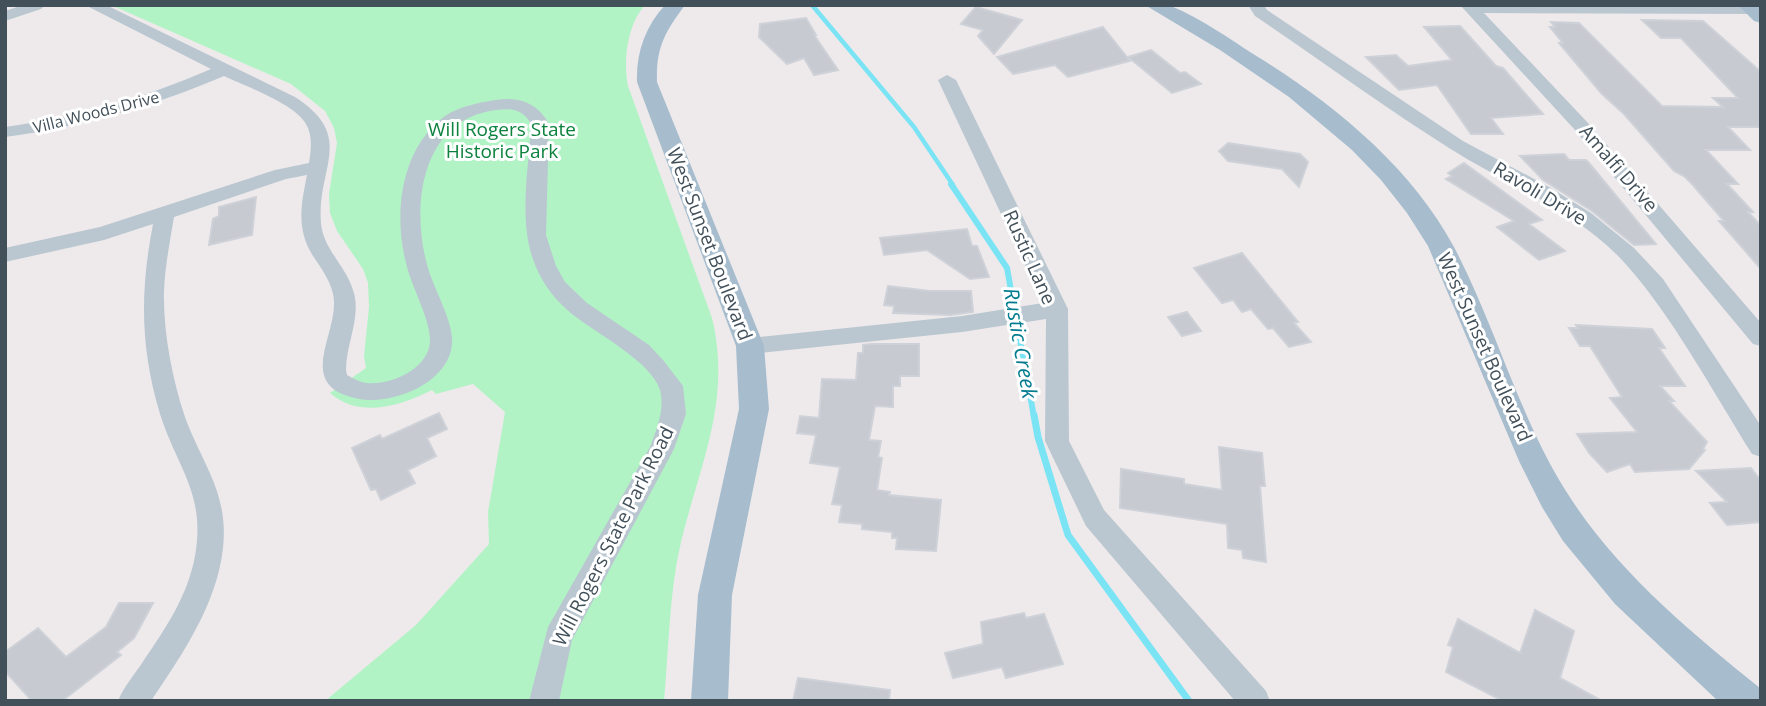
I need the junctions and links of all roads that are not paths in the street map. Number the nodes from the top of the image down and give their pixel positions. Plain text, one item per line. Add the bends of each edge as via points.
1 (93, 5) edge
2 (676, 5) edge
3 (1154, 5) edge
4 (1256, 5) edge
5 (36, 6) edge
6 (1469, 6) edge
7 (1755, 10) edge
8 (5, 16) edge
9 (223, 70) junction
10 (947, 80) dead end
11 (5, 132) edge
12 (318, 167) junction
13 (164, 215) junction
14 (5, 255) edge
15 (1057, 309) junction
16 (1761, 338) edge
17 (750, 346) junction
18 (1761, 447) edge
19 (133, 701) edge
20 (544, 701) edge
21 (709, 701) edge
22 (1255, 701) edge
23 (1747, 701) edge

1 - 9 street, Will Rogers State Park Road
2 - 17 main road, West Sunset Boulevard via 662,20 650,46 647,82
3 - 23 main road, West Sunset Boulevard via 1304,98 1376,159 1417,209 1446,255 1535,463 1586,545 1670,638
4 - 18 street, Ravoli Drive via 1350,75 1446,138 1544,192 1627,253 1655,284
5 - 8 street
6 - 7 street
6 - 16 street, Amalfi Drive via 1616,164
9 - 11 street, Villa Woods Drive via 123,109
9 - 12 street, Will Rogers State Park Road via 289,101 316,122
10 - 15 street, Rustic Lane
12 - 13 street via 282,174
12 - 20 street, Will Rogers State Park Road via 309,215 313,236 345,301 331,366 336,380 370,394 404,385 423,374 439,356 442,337 413,251 408,204 417,166 443,124 488,104 512,103 529,107 540,124 536,235 557,287 640,351 671,386 674,414 662,449 558,637
13 - 14 street
13 - 19 street via 154,316 170,409 201,475 211,532 195,600
15 - 17 street, Rustic Lane
15 - 22 street via 1057,441 1095,518
17 - 21 main road, West Sunset Boulevard via 754,408 715,595

